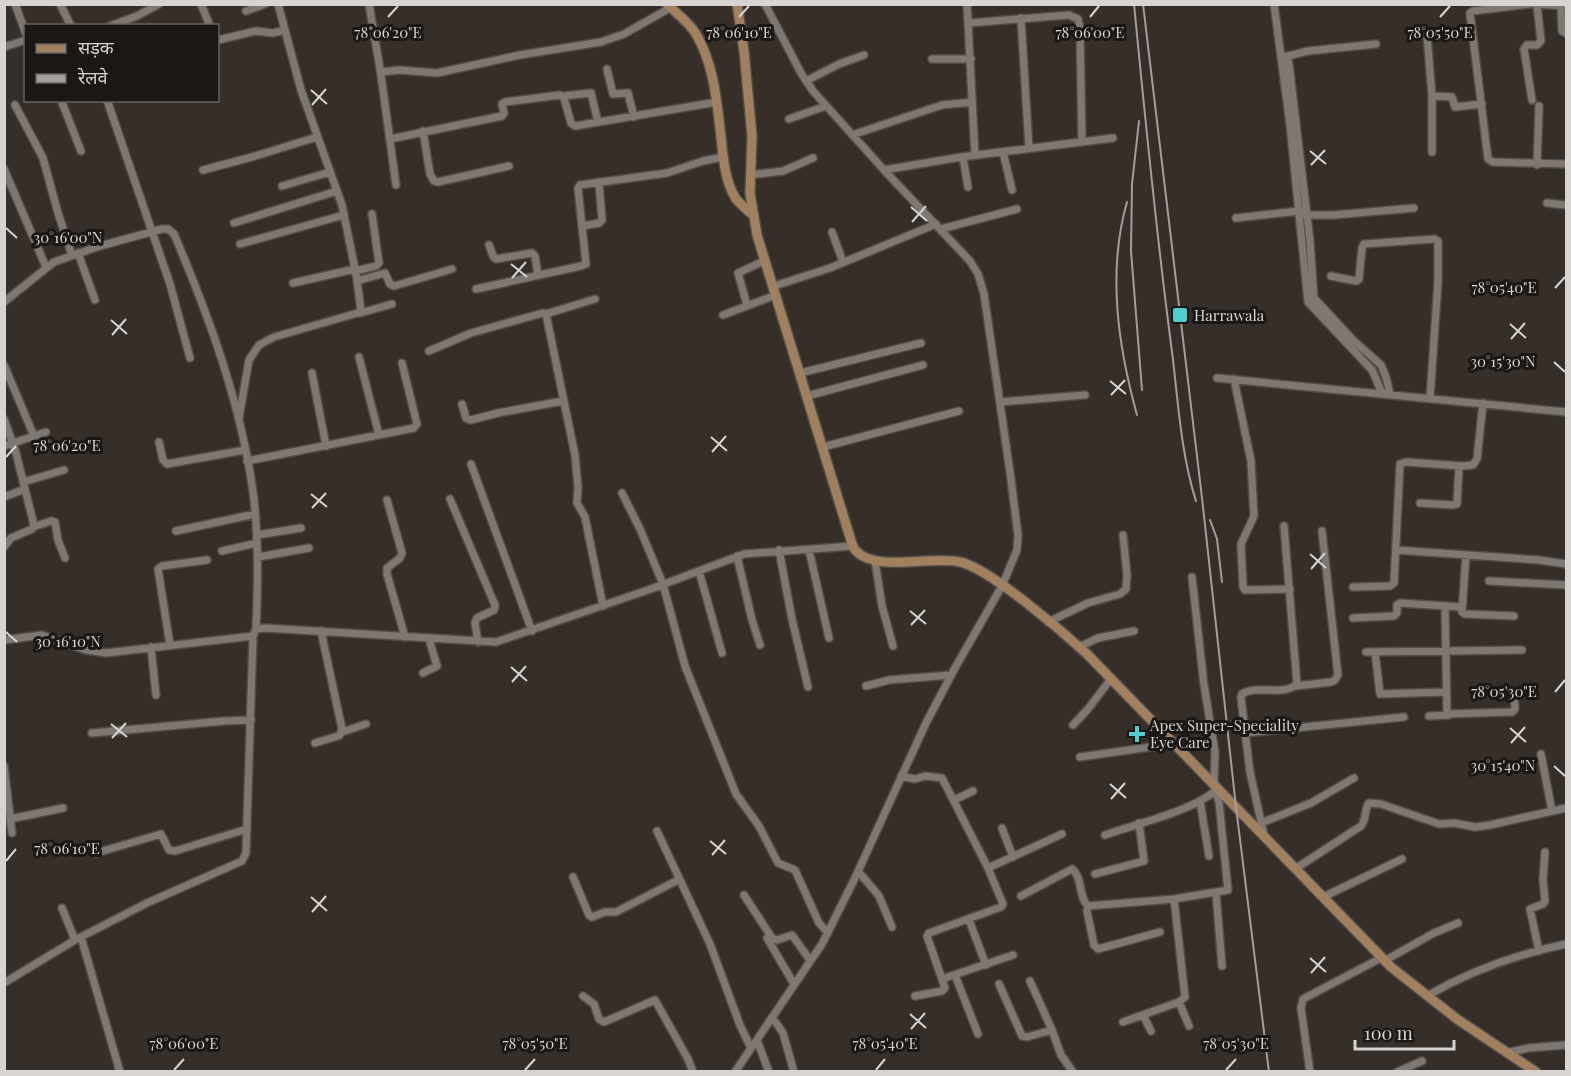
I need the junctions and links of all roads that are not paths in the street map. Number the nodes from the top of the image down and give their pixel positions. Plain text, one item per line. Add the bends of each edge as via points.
1 (15, 4) edge
2 (60, 4) edge
3 (201, 4) edge
4 (266, 4) edge
5 (278, 4) edge
6 (369, 4) edge
7 (737, 4) edge
8 (765, 4) edge
9 (967, 4) edge
10 (1274, 4) edge
11 (1537, 5) edge
12 (154, 6) edge
13 (669, 6) edge
14 (1564, 6) edge
15 (246, 11) dead end
16 (1021, 18) junction
17 (969, 22) junction
18 (70, 24) edge
19 (114, 24) edge
20 (209, 24) edge
21 (24, 29) edge
22 (285, 30) junction
23 (1566, 33) edge
24 (1427, 35) dead end
25 (219, 40) edge
26 (24, 41) edge
27 (1376, 44) dead end
28 (4, 46) edge
29 (864, 55) dead end
30 (1282, 56) junction
31 (932, 59) dead end
32 (971, 59) junction
33 (607, 69) dead end
34 (381, 72) junction
35 (806, 81) junction
36 (563, 96) junction
37 (1432, 96) junction
38 (1532, 100) dead end
39 (62, 102) edge
40 (108, 102) edge
41 (717, 102) junction
42 (972, 102) junction
43 (1482, 104) junction
44 (15, 105) dead end
45 (826, 106) junction
46 (1539, 106) dead end
47 (634, 117) junction
48 (789, 119) dead end
49 (598, 122) junction
50 (423, 131) junction
51 (852, 135) junction
52 (317, 137) junction
53 (1113, 138) dead end
54 (390, 139) junction
55 (1082, 142) junction
56 (1029, 148) junction
57 (81, 152) dead end
58 (1003, 152) junction
59 (1432, 152) dead end
60 (975, 155) junction
61 (723, 157) junction
62 (963, 157) junction
63 (813, 158) dead end
64 (1566, 164) edge
65 (1537, 165) junction
66 (509, 166) dead end
67 (4, 169) edge
68 (203, 170) dead end
69 (884, 170) junction
70 (330, 172) junction
71 (750, 175) junction
72 (599, 182) junction
73 (396, 185) dead end
74 (282, 186) dead end
75 (968, 187) dead end
76 (1012, 190) dead end
77 (337, 191) junction
78 (1547, 203) dead end
79 (1566, 205) edge
80 (1414, 208) dead end
81 (1017, 209) dead end
82 (1303, 213) junction
83 (372, 214) dead end
84 (344, 215) junction
85 (753, 215) junction
86 (1236, 218) dead end
87 (234, 223) dead end
88 (582, 226) junction
89 (938, 226) junction
90 (153, 232) junction
91 (832, 232) dead end
92 (240, 244) dead end
93 (489, 245) dead end
94 (75, 254) junction
95 (764, 261) junction
96 (843, 262) junction
97 (46, 267) junction
98 (452, 269) dead end
99 (355, 270) junction
100 (538, 275) junction
101 (1331, 276) dead end
102 (357, 281) junction
103 (293, 283) dead end
104 (476, 289) dead end
105 (775, 290) junction
106 (595, 299) dead end
107 (94, 300) dead end
108 (4, 302) edge
109 (392, 304) dead end
110 (747, 305) junction
111 (360, 313) junction
112 (546, 314) junction
113 (723, 315) dead end
114 (921, 343) dead end
115 (429, 351) dead end
116 (359, 357) dead end
117 (190, 358) dead end
118 (402, 363) dead end
119 (4, 365) edge
120 (923, 365) dead end
121 (312, 374) dead end
122 (800, 374) junction
123 (1217, 378) dead end
124 (1234, 379) junction
125 (1386, 394) junction
126 (1085, 395) dead end
127 (807, 396) junction
128 (1430, 398) junction
129 (563, 401) junction
130 (1000, 402) junction
131 (1483, 403) junction
132 (462, 404) dead end
133 (959, 411) dead end
134 (1566, 412) edge
135 (4, 419) edge
136 (238, 421) junction
137 (46, 432) dead end
138 (379, 435) junction
139 (34, 436) junction
140 (159, 442) dead end
141 (13, 443) junction
142 (4, 446) edge
143 (326, 446) junction
144 (823, 447) junction
145 (245, 450) junction
146 (247, 461) junction
147 (471, 464) dead end
148 (1459, 466) junction
149 (64, 470) dead end
150 (24, 486) junction
151 (622, 493) dead end
152 (4, 497) edge
153 (450, 499) dead end
154 (387, 500) dead end
155 (1420, 503) dead end
156 (255, 514) junction
157 (1284, 526) dead end
158 (33, 527) junction
159 (301, 528) dead end
160 (176, 531) dead end
161 (1322, 531) dead end
162 (1123, 535) dead end
163 (257, 539) junction
164 (852, 546) junction
165 (4, 547) edge
166 (309, 548) dead end
167 (779, 550) junction
168 (809, 550) junction
169 (1396, 550) junction
170 (222, 551) dead end
171 (1466, 555) junction
172 (738, 556) junction
173 (258, 557) junction
174 (65, 558) dead end
175 (207, 560) dead end
176 (875, 561) junction
177 (1566, 564) edge
178 (699, 571) junction
179 (1192, 577) dead end
180 (1489, 581) dead end
181 (663, 584) junction
182 (1566, 585) edge
183 (1002, 586) junction
184 (1353, 587) dead end
185 (1290, 589) junction
186 (603, 606) junction
187 (1445, 606) junction
188 (1461, 607) junction
189 (1514, 616) dead end
190 (1353, 618) dead end
191 (1048, 622) junction
192 (532, 631) junction
193 (1134, 631) dead end
194 (321, 632) junction
195 (254, 633) junction
196 (405, 637) junction
197 (829, 638) dead end
198 (429, 639) junction
199 (4, 640) edge
200 (478, 642) junction
201 (170, 645) junction
202 (760, 645) dead end
203 (893, 645) dead end
204 (151, 647) junction
205 (1079, 647) junction
206 (1445, 650) junction
207 (1522, 650) dead end
208 (1366, 652) dead end
209 (1375, 652) junction
210 (722, 654) dead end
211 (423, 673) dead end
212 (951, 675) junction
213 (1110, 680) junction
214 (866, 686) dead end
215 (1296, 686) junction
216 (808, 687) dead end
217 (1446, 692) junction
218 (156, 695) dead end
219 (1514, 696) dead end
220 (1449, 715) junction
221 (1429, 716) dead end
222 (1404, 717) dead end
223 (251, 720) junction
224 (366, 724) dead end
225 (1073, 725) dead end
226 (342, 732) junction
227 (92, 733) dead end
228 (1245, 733) junction
229 (315, 743) dead end
230 (1172, 744) junction
231 (1541, 754) dead end
232 (1080, 757) dead end
233 (4, 765) edge
234 (901, 776) junction
235 (1354, 778) dead end
236 (1215, 788) junction
237 (974, 790) dead end
238 (954, 800) junction
239 (1200, 801) junction
240 (6, 802) edge
241 (63, 808) dead end
242 (1566, 808) edge
243 (1552, 811) junction
244 (10, 819) junction
245 (1139, 823) junction
246 (1261, 823) junction
247 (1002, 828) dead end
248 (247, 829) junction
249 (657, 831) dead end
250 (12, 833) dead end
251 (1062, 834) dead end
252 (1105, 835) dead end
253 (1264, 835) junction
254 (1545, 852) dead end
255 (96, 854) dead end
256 (1209, 856) dead end
257 (1014, 857) junction
258 (1402, 859) dead end
259 (988, 868) junction
260 (1295, 868) junction
261 (858, 871) junction
262 (1095, 874) dead end
263 (573, 877) dead end
264 (678, 880) junction
265 (1216, 893) junction
266 (744, 895) dead end
267 (1021, 896) dead end
268 (1323, 897) junction
269 (1174, 899) junction
270 (1088, 906) junction
271 (62, 908) dead end
272 (969, 920) junction
273 (1458, 923) dead end
274 (892, 927) dead end
275 (1160, 932) dead end
276 (828, 933) junction
277 (78, 938) junction
278 (767, 938) dead end
279 (1566, 944) edge
280 (1539, 951) junction
281 (1013, 955) dead end
282 (1383, 959) junction
283 (810, 960) junction
284 (986, 965) junction
285 (1222, 966) dead end
286 (955, 975) junction
287 (942, 979) junction
288 (1030, 981) dead end
289 (4, 983) edge
290 (794, 984) junction
291 (999, 984) dead end
292 (583, 996) dead end
293 (915, 996) dead end
294 (1427, 996) junction
295 (1179, 1002) junction
296 (1143, 1015) junction
297 (772, 1017) junction
298 (1123, 1022) dead end
299 (1189, 1026) dead end
300 (1052, 1030) junction
301 (1151, 1031) dead end
302 (978, 1034) dead end
303 (757, 1040) junction
304 (1566, 1045) edge
305 (752, 1048) junction
306 (1506, 1053) junction
307 (1422, 1062) dead end
308 (120, 1071) edge
309 (693, 1071) edge
310 (735, 1071) edge
311 (769, 1071) edge
312 (794, 1071) edge
313 (1072, 1071) edge
314 (1310, 1071) edge
315 (1397, 1071) edge
316 (1536, 1071) edge

1 - 21 street
2 - 18 street
3 - 20 street
4 - 15 street
5 - 22 street
6 - 34 street
7 - 71 street via 752,136
8 - 35 street
9 - 17 street
10 - 30 street
11 - 14 street
11 - 38 street via 1540,43 1524,49
11 - 43 street via 1470,13
12 - 19 street
13 - 34 street via 624,34 601,42 437,73
13 - 41 street via 698,36
14 - 23 street via 1562,31
16 - 17 street
16 - 55 street via 1069,15 1078,19
16 - 56 street
17 - 32 street
22 - 25 street via 256,31
22 - 52 street
24 - 37 street
26 - 28 street
27 - 30 street
29 - 35 street
30 - 82 street
31 - 32 street
32 - 42 street
33 - 47 street via 613,94 628,93
34 - 54 street
35 - 45 street
36 - 49 street via 573,125
36 - 49 street via 591,93
36 - 50 street via 505,102 502,116
37 - 43 street via 1452,97 1457,107
37 - 59 street
39 - 57 street
40 - 90 street
41 - 47 street
41 - 61 street
42 - 51 street via 942,105
42 - 60 street
43 - 65 street via 1488,159
44 - 94 street via 43,158 58,213
45 - 48 street
45 - 51 street
46 - 65 street
47 - 49 street
50 - 54 street
50 - 66 street via 434,181
51 - 69 street
52 - 68 street
52 - 70 street
53 - 55 street
54 - 73 street
55 - 56 street
56 - 58 street
58 - 60 street
58 - 76 street
60 - 62 street
61 - 72 street via 667,173
61 - 85 street via 731,189
62 - 69 street
62 - 75 street
63 - 71 street via 783,171
64 - 65 street
67 - 97 street
69 - 89 street
70 - 74 street
70 - 77 street
71 - 85 street
72 - 88 street via 602,220
72 - 88 street via 578,186
77 - 84 street
77 - 87 street
78 - 79 street
80 - 82 street via 1334,215
81 - 89 street
82 - 86 street
82 - 125 street via 1311,300 1381,365
83 - 99 street via 379,264
84 - 92 street
84 - 99 street
85 - 95 street
88 - 100 street via 585,264
89 - 96 street
89 - 130 street via 978,274
90 - 94 street
90 - 117 street
90 - 136 street via 168,229 174,234 198,292
91 - 96 street
93 - 100 street via 496,259 532,254
94 - 97 street
94 - 107 street
95 - 105 street
95 - 110 street via 738,273
96 - 105 street
97 - 108 street
98 - 102 street via 394,286 385,273
99 - 102 street
99 - 103 street
100 - 104 street
101 - 128 street via 1359,279 1364,244 1438,241
102 - 111 street
105 - 110 street
105 - 122 street
106 - 112 street
109 - 111 street
110 - 113 street
111 - 136 street via 285,333 259,345 249,360
112 - 115 street via 471,333
112 - 129 street
114 - 122 street
116 - 138 street
118 - 138 street via 417,424 412,429
119 - 139 street
120 - 127 street
121 - 143 street
122 - 127 street
123 - 124 street
124 - 125 street
124 - 185 street via 1251,461 1254,516 1242,544 1243,587 1248,591
125 - 128 street
126 - 130 street
127 - 144 street
128 - 131 street
129 - 132 street via 471,420 466,418
129 - 186 street via 575,455 577,503 585,517
130 - 183 street via 1018,544
131 - 134 street
131 - 148 street via 1476,463
133 - 144 street
135 - 141 street
136 - 145 street
137 - 139 street
138 - 143 street
139 - 141 street
140 - 145 street via 167,464
141 - 142 street
141 - 150 street
143 - 146 street
144 - 164 street
145 - 146 street
146 - 156 street
147 - 192 street
148 - 155 street via 1457,504
148 - 169 street via 1400,464
149 - 150 street
150 - 152 street
150 - 158 street
151 - 181 street
153 - 200 street via 495,605 494,610 476,620
154 - 196 street via 402,553 386,571
156 - 160 street
156 - 163 street
157 - 185 street
158 - 165 street via 10,538
158 - 174 street via 55,522
159 - 163 street
161 - 215 street via 1338,675 1331,682
162 - 191 street via 1125,589
163 - 170 street
163 - 173 street
164 - 168 street
164 - 176 street
166 - 173 street
167 - 168 street
167 - 172 street
167 - 216 street
168 - 197 street
169 - 171 street
169 - 184 street via 1393,585
171 - 177 street
171 - 188 street
172 - 178 street
172 - 202 street
173 - 195 street
175 - 201 street via 158,569
176 - 183 street via 963,562
176 - 203 street
178 - 181 street
178 - 210 street
179 - 236 street via 1215,752
180 - 182 street
181 - 186 street
181 - 276 street via 685,666 736,794 759,826 778,863 795,870 819,923
183 - 191 street
183 - 212 street
185 - 215 street
186 - 192 street
187 - 188 street
187 - 190 street via 1400,603 1394,616
187 - 206 street
188 - 189 street via 1465,614
191 - 205 street
192 - 200 street via 496,642
193 - 205 street via 1098,638
194 - 195 street
194 - 196 street
194 - 226 street
195 - 201 street
195 - 223 street
196 - 198 street
198 - 200 street
198 - 211 street via 437,666
199 - 204 street via 42,635 100,653
201 - 204 street
204 - 218 street
205 - 213 street
206 - 207 street
206 - 209 street
206 - 217 street
208 - 209 street
209 - 217 street via 1380,694
212 - 214 street
212 - 234 street
213 - 225 street
213 - 230 street
215 - 228 street via 1244,692 1241,698
217 - 220 street
219 - 220 street via 1512,712
220 - 221 street
222 - 228 street
223 - 227 street
223 - 248 street
224 - 226 street
226 - 229 street
228 - 246 street
230 - 232 street
230 - 236 street
231 - 243 street
233 - 240 street
234 - 238 street via 942,778
234 - 261 street
235 - 246 street via 1311,803
236 - 239 street
236 - 253 street
236 - 265 street via 1228,890
237 - 238 street
238 - 259 street
239 - 245 street
239 - 256 street
240 - 244 street
241 - 244 street
242 - 243 street
243 - 260 street via 1475,827 1439,824 1369,802 1361,826
244 - 250 street
245 - 252 street
245 - 262 street via 1144,861
246 - 253 street
247 - 257 street
248 - 255 street via 175,851 169,850 161,834
248 - 277 street via 246,853 238,864
249 - 264 street
251 - 257 street
253 - 260 street
254 - 280 street via 1545,901 1530,909
257 - 259 street
258 - 268 street
259 - 272 street via 1003,904
260 - 268 street
261 - 274 street via 879,896
261 - 276 street
263 - 264 street via 592,917 616,912
264 - 305 street via 710,944
265 - 269 street
265 - 285 street
266 - 283 street via 772,939 792,935
267 - 270 street via 1075,870
268 - 282 street
269 - 270 street
269 - 295 street via 1185,993
270 - 275 street via 1098,949
271 - 277 street
272 - 284 street
272 - 287 street via 927,936
273 - 282 street
276 - 283 street
277 - 289 street
277 - 308 street
278 - 290 street
279 - 280 street
280 - 294 street via 1469,974
281 - 284 street
282 - 294 street
282 - 314 street via 1303,999
283 - 290 street
284 - 286 street
286 - 287 street
286 - 302 street
287 - 293 street via 942,991
288 - 300 street
290 - 297 street
291 - 300 street via 1022,1036
292 - 309 street via 594,1004 604,1022 655,1000
294 - 306 street
295 - 296 street
295 - 299 street
296 - 298 street
296 - 301 street
297 - 303 street
297 - 312 street via 783,1033
300 - 313 street
303 - 305 street
303 - 311 street
304 - 306 street
305 - 310 street
306 - 316 street
307 - 315 street

